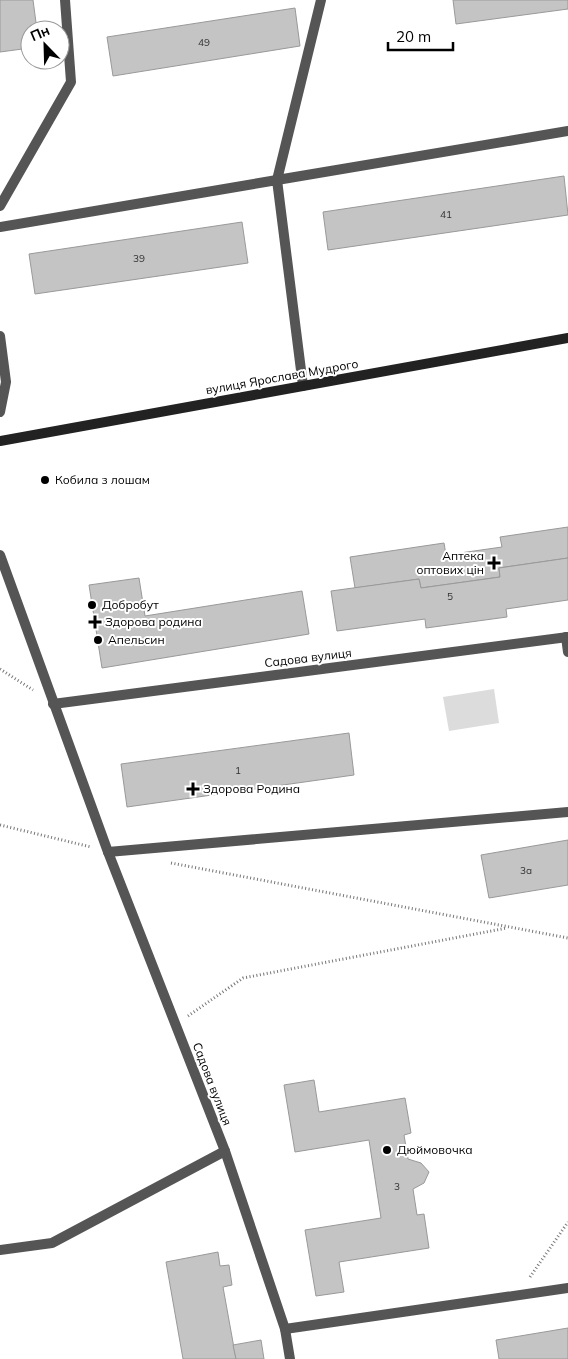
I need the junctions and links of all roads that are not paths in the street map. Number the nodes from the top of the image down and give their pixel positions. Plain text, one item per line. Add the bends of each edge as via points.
1 (65, 0) edge
2 (321, 0) edge
3 (568, 131) edge
4 (277, 180) junction
5 (0, 206) edge
6 (0, 227) edge
7 (0, 336) edge
8 (568, 338) edge
9 (303, 386) junction
10 (0, 412) edge
11 (0, 442) edge
12 (0, 554) edge
13 (567, 637) edge
14 (568, 652) edge
15 (53, 704) junction
16 (568, 812) edge
17 (108, 852) junction
18 (225, 1151) junction
19 (0, 1250) edge
20 (568, 1288) edge
21 (285, 1329) junction
22 (290, 1359) edge

1 - 5 street via 71,82
2 - 4 street
3 - 4 street
4 - 6 street
4 - 9 street
7 - 10 street via 6,382
8 - 9 street, вулиця Ярослава Мудрого
9 - 11 street, вулиця Ярослава Мудрого
12 - 15 street, Садова вулиця
13 - 14 street, Садова вулиця
13 - 15 street, Садова вулиця
15 - 17 street, Садова вулиця
16 - 17 street
17 - 18 street, Садова вулиця
18 - 19 street via 52,1243
18 - 21 street, Садова вулиця
20 - 21 street
21 - 22 street, Садова вулиця

